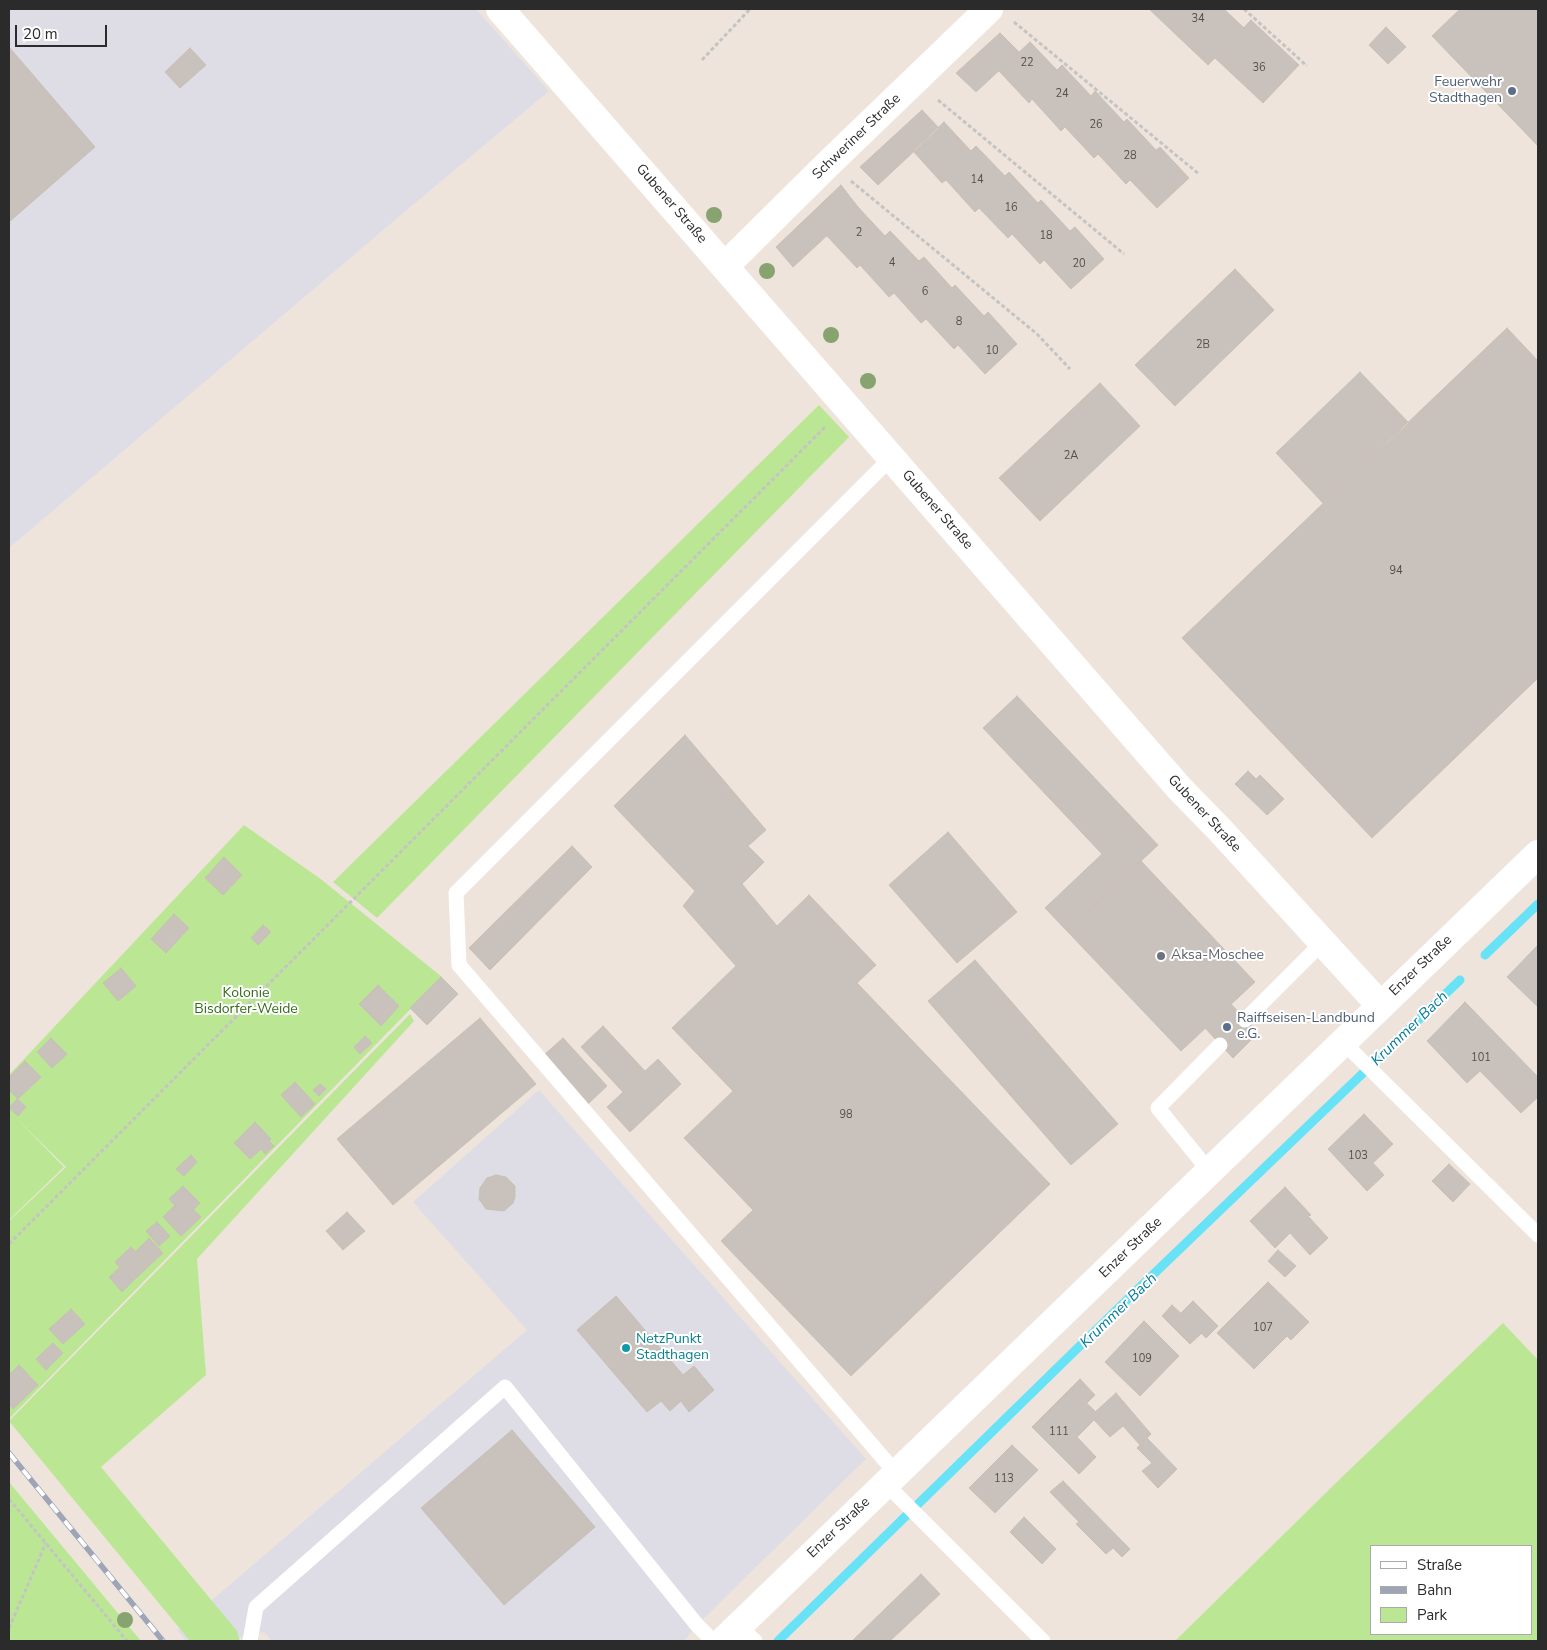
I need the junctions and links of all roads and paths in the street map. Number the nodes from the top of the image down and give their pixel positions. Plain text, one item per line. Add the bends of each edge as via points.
1 (500, 9) edge
2 (750, 9) edge
3 (989, 9) edge
4 (1244, 9) edge
5 (1014, 21) dead end
6 (702, 60) dead end
7 (1308, 66) dead end
8 (915, 80) junction
9 (829, 163) junction
10 (1199, 174) dead end
11 (1124, 254) dead end
12 (725, 266) junction
13 (1070, 369) dead end
14 (847, 406) junction
15 (892, 457) junction
16 (1538, 854) edge
17 (1322, 943) junction
18 (1380, 1006) junction
19 (1245, 1020) dead end
20 (1343, 1042) junction
21 (1220, 1045) dead end
22 (1210, 1172) junction
23 (1538, 1235) edge
24 (9, 1244) edge
25 (895, 1486) junction
26 (9, 1499) edge
27 (46, 1544) junction
28 (9, 1628) edge
29 (739, 1636) edge
30 (127, 1641) edge
31 (250, 1641) edge
32 (713, 1641) edge
33 (1044, 1641) edge

1 - 12 street, Gubener Straße
2 - 6 path
3 - 8 street, Schweriner Straße
4 - 7 path
5 - 10 path
8 - 9 street, Schweriner Straße
8 - 11 path
9 - 12 street, Schweriner Straße
9 - 13 path via 1037,334
12 - 14 street, Gubener Straße
14 - 15 street, Gubener Straße
14 - 24 path
15 - 17 street, Gubener Straße via 1180,789
15 - 25 lane via 456,893 459,965
16 - 18 street, Enzer Straße
17 - 18 street, Gubener Straße
17 - 19 lane
18 - 20 street, Enzer Straße
20 - 22 street, Enzer Straße
20 - 23 lane
21 - 22 lane via 1158,1108
22 - 25 street, Enzer Straße
25 - 29 street, Enzer Straße
25 - 33 lane via 917,1516
26 - 27 path
27 - 28 path
27 - 30 path
31 - 32 lane via 256,1607 505,1387

